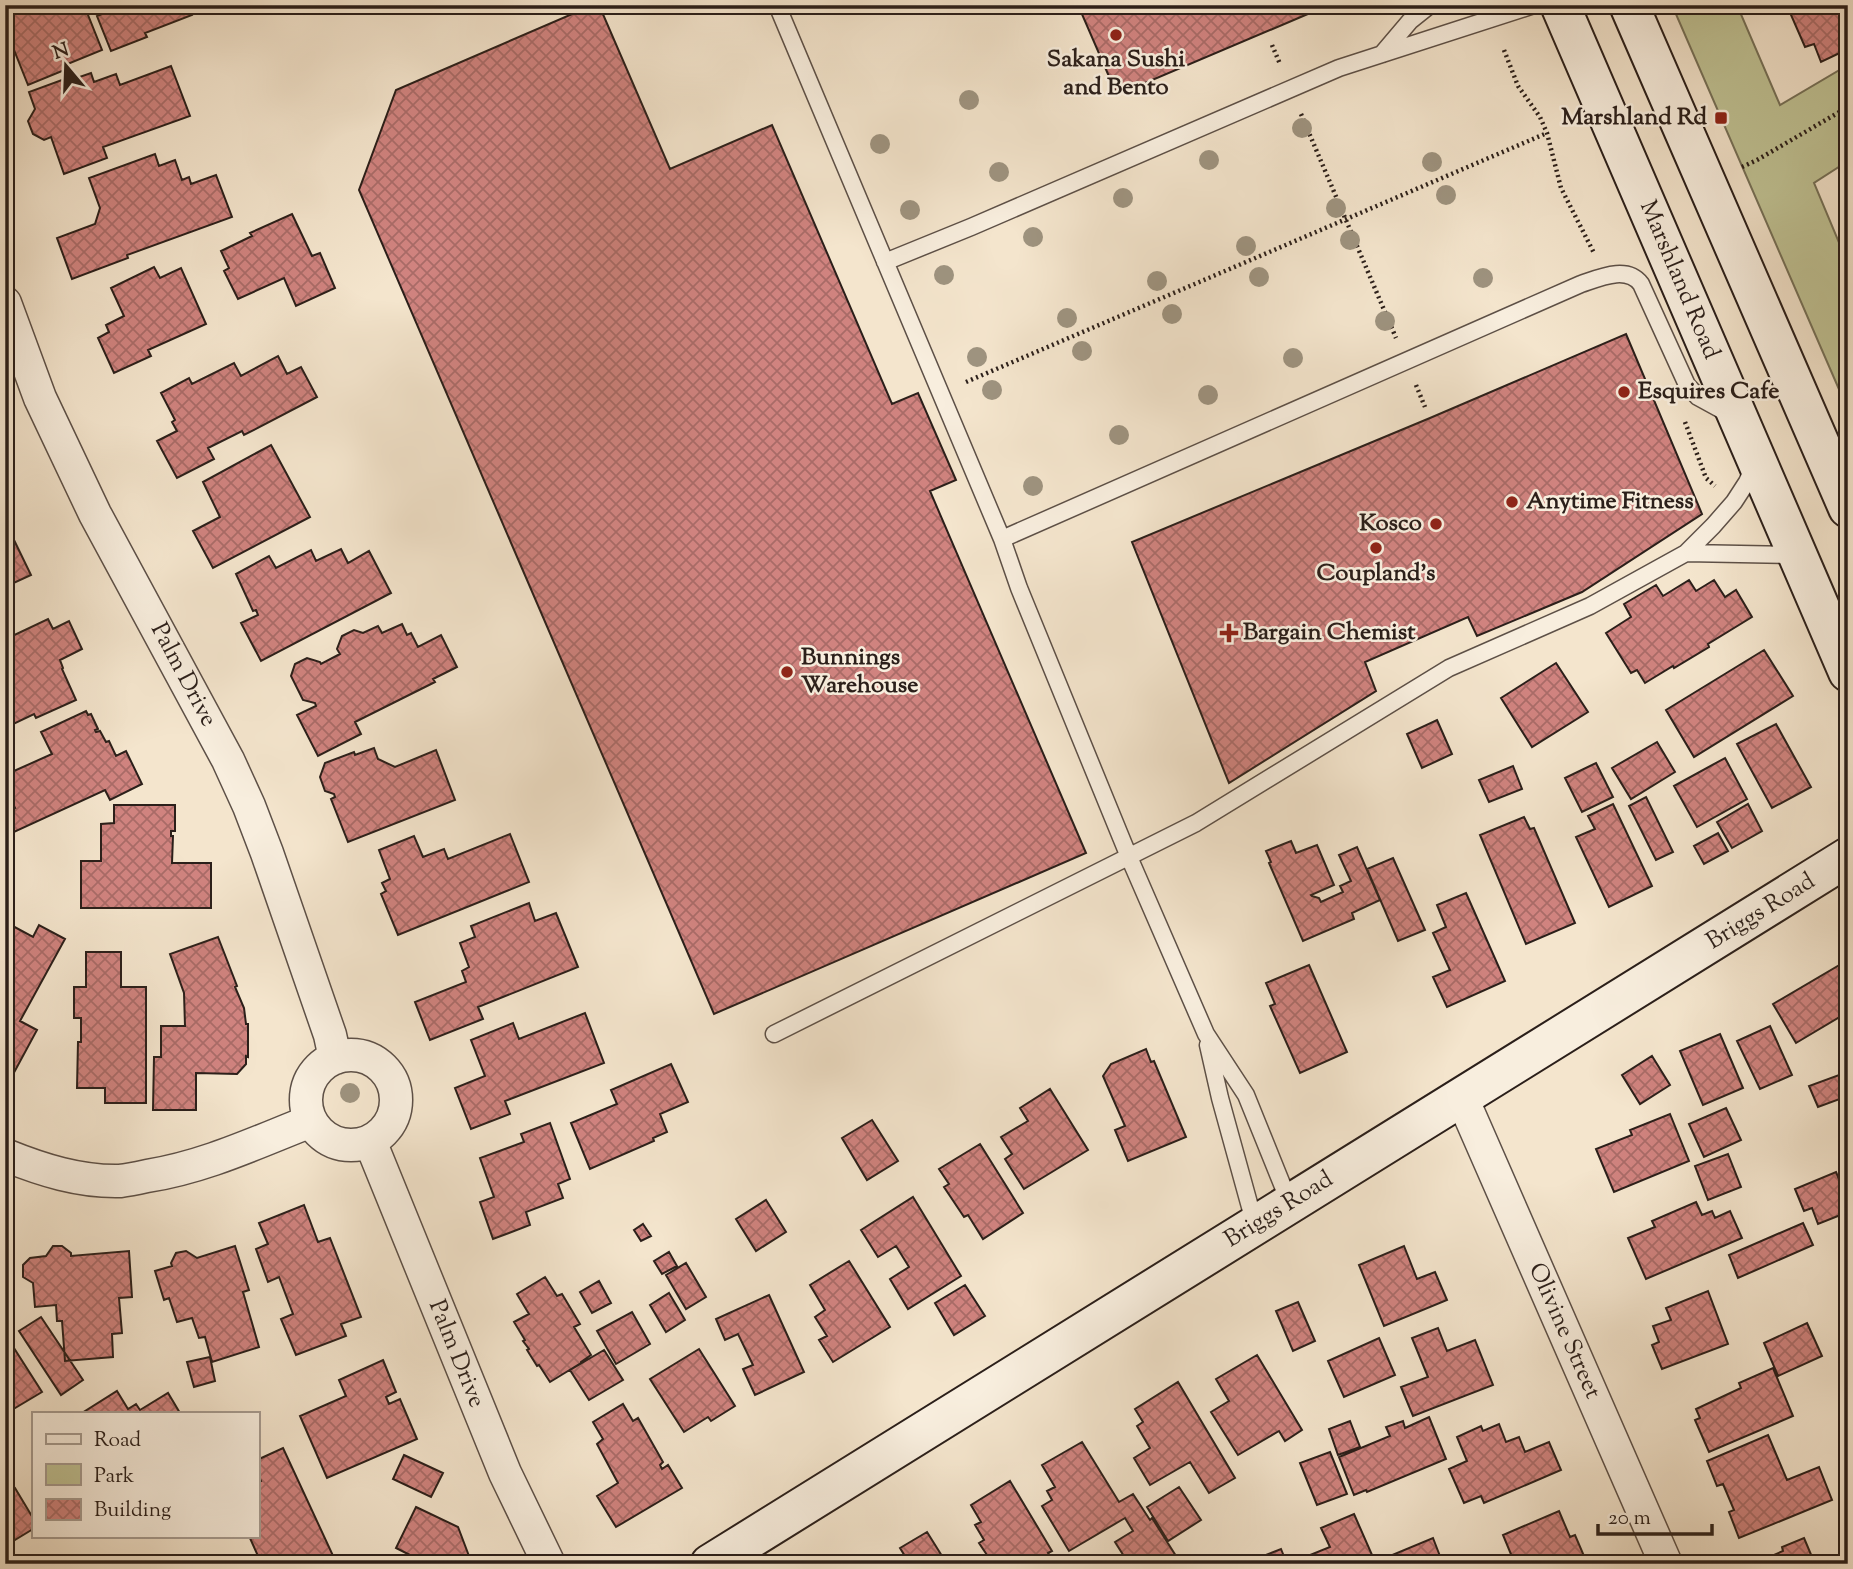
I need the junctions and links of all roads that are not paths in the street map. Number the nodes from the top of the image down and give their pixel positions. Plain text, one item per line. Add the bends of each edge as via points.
1 (777, 5) edge
2 (1430, 5) edge
3 (1534, 5) edge
4 (1560, 5) edge
5 (1629, 5) edge
6 (1382, 54) junction
7 (885, 261) junction
8 (5, 303) edge
9 (1740, 420) junction
10 (1757, 461) junction
11 (1848, 508) edge
12 (1002, 539) junction
13 (1686, 553) junction
14 (1797, 555) junction
15 (1848, 672) edge
16 (1129, 857) junction
17 (1848, 857) edge
18 (774, 1034) dead end
19 (1206, 1034) junction
20 (335, 1058) junction
21 (1462, 1098) junction
22 (311, 1121) junction
23 (370, 1141) junction
24 (5, 1155) edge
25 (1290, 1204) junction
26 (1255, 1225) junction
27 (549, 1564) edge
28 (710, 1564) edge
29 (1666, 1564) edge

1 - 7 lane
2 - 6 lane
3 - 6 lane
4 - 9 main road, Marshland Road
5 - 11 main road
6 - 7 lane via 1339,68
7 - 12 lane
8 - 20 street, Palm Drive via 40,398 95,514 249,806
9 - 10 main road, Marshland Road
9 - 12 lane via 1698,397 1687,385 1638,280 1627,274 1604,276
10 - 13 lane via 1734,502
10 - 14 main road, Marshland Road
12 - 16 lane
13 - 14 lane
13 - 16 lane via 1590,606 1449,668 1196,823
14 - 15 main road, Marshland Road
16 - 18 lane
16 - 19 lane
17 - 21 main road, Briggs Road
19 - 25 lane via 1246,1095
19 - 26 lane
20 - 22 street via 322,1065 306,1091
20 - 23 street via 366,1057 390,1076 396,1090 392,1120
21 - 25 main road, Briggs Road
21 - 29 street, Olivine Street
22 - 23 street via 330,1140 356,1145
22 - 24 street via 212,1161 121,1181 78,1178
23 - 27 street, Palm Drive via 505,1473
25 - 26 main road, Briggs Road
26 - 28 main road, Briggs Road

